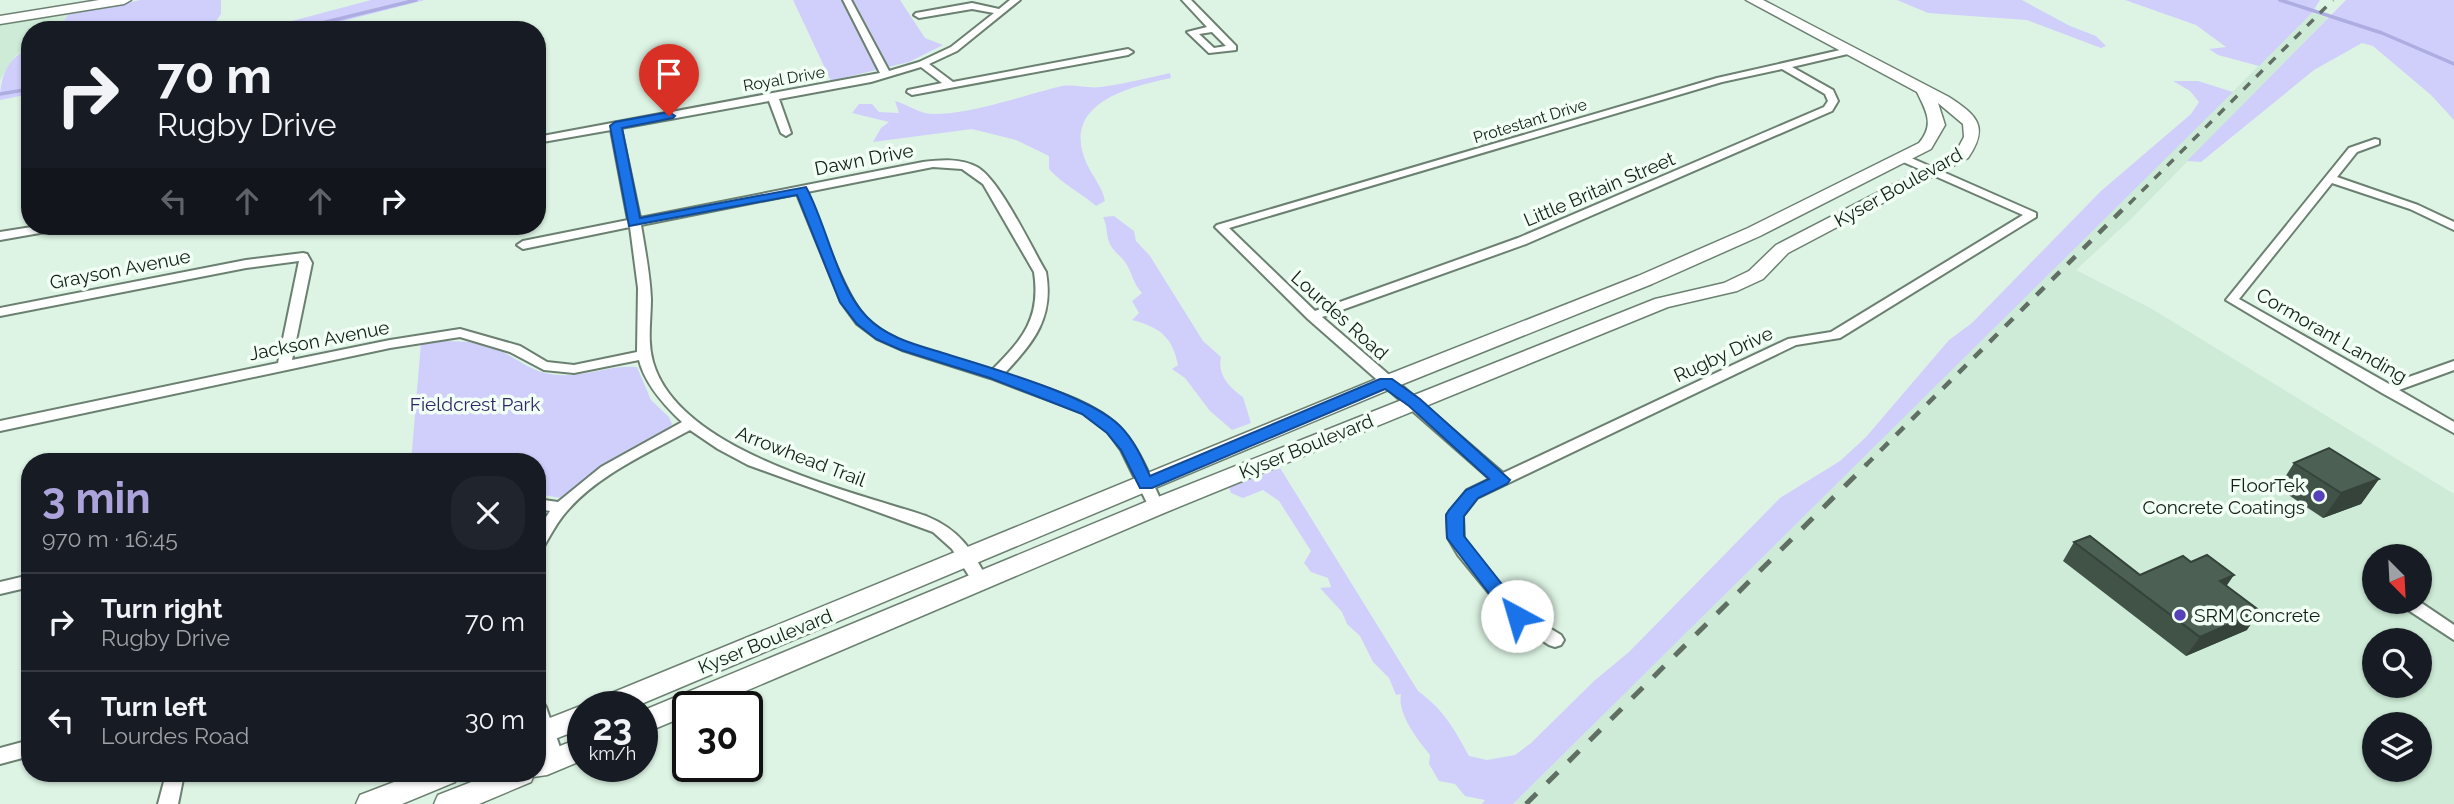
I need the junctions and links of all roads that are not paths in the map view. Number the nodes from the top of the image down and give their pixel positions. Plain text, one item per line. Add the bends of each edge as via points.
1 (124, 0) edge
2 (847, 0) edge
3 (1016, 0) edge
4 (1186, 0) edge
5 (1753, 0) edge
6 (970, 3) edge
7 (1000, 12) junction
8 (919, 15) dead end
9 (0, 18) edge
10 (1214, 29) dead end
11 (1849, 51) junction
12 (1128, 52) dead end
13 (922, 64) junction
14 (1784, 66) junction
15 (886, 75) junction
16 (951, 85) junction
17 (1923, 91) junction
18 (912, 92) dead end
19 (773, 97) junction
20 (615, 126) junction
21 (786, 133) dead end
22 (546, 138) edge
23 (2375, 142) dead end
24 (1905, 159) junction
25 (1931, 171) junction
26 (2331, 179) junction
27 (801, 190) junction
28 (634, 223) junction
29 (2454, 226) edge
30 (1221, 227) joint
31 (21, 232) edge
32 (0, 236) edge
33 (523, 245) dead end
34 (0, 312) edge
35 (1313, 316) junction
36 (642, 355) junction
37 (2454, 365) edge
38 (284, 366) junction
39 (995, 375) junction
40 (1386, 383) junction
41 (2388, 390) junction
42 (1414, 403) junction
43 (691, 424) junction
44 (0, 426) edge
45 (2454, 428) edge
46 (1501, 480) junction
47 (1146, 484) junction
48 (546, 506) edge
49 (1156, 507) junction
50 (561, 508) junction
51 (546, 530) edge
52 (968, 558) junction
53 (980, 580) junction
54 (21, 583) edge
55 (0, 588) edge
56 (2425, 614) edge
57 (2454, 634) edge
58 (1555, 640) dead end
59 (645, 691) edge
60 (658, 716) edge
61 (567, 719) edge
62 (546, 724) edge
63 (21, 750) edge
64 (567, 754) edge
65 (0, 756) edge
66 (546, 763) edge
67 (173, 782) edge
68 (431, 782) edge
69 (502, 782) edge
70 (403, 798) edge
71 (168, 804) edge
72 (370, 804) edge
73 (448, 804) edge

1 - 9 street
2 - 15 street
3 - 7 street, Royal Drive
4 - 10 street
5 - 11 street
6 - 7 street
6 - 8 street
7 - 13 street, Royal Drive via 954,49
11 - 14 street, Protestant Drive
11 - 17 street
12 - 16 street
13 - 15 street, Royal Drive
13 - 16 street
14 - 30 street, Protestant Drive via 1720,80
14 - 35 street, Little Britain Street via 1829,92 1833,101 1828,109 1522,241
15 - 19 street, Royal Drive
16 - 18 street
17 - 24 street, Kyser Boulevard via 1937,119 1937,133
17 - 25 street, Kyser Boulevard via 1962,112 1974,129 1973,142 1962,155
19 - 20 street, Royal Drive
19 - 21 street
20 - 22 street, Royal Drive
20 - 28 street
23 - 26 street, Cormorant Landing via 2353,150
24 - 25 street, Rugby Drive
24 - 40 street, Kyser Boulevard via 1645,280
25 - 42 street, Kyser Boulevard via 1782,249 1756,275 1730,287 1662,303
25 - 46 street, Rugby Drive via 2032,215 1835,335 1793,342
26 - 29 street via 2414,206
26 - 41 street, Cormorant Landing via 2232,300
27 - 28 street, Dawn Drive
27 - 39 street via 847,302 862,321 907,347
27 - 39 street, Dawn Drive via 945,162 978,170 1040,272 1044,288 1040,316 1029,337
28 - 33 street, Dawn Drive
28 - 36 street via 644,290
30 - 35 street, Lourdes Road
31 - 32 street
34 - 38 street, Grayson Avenue via 303,257 306,264
35 - 40 street, Lourdes Road
36 - 38 street, Jackson Avenue via 574,369 544,366 515,349 460,333
36 - 43 street, Arrowhead Trail via 664,395
37 - 41 street
38 - 44 street, Jackson Avenue
39 - 47 street via 1088,410 1121,439
40 - 42 street, Lourdes Road
40 - 47 street, Kyser Boulevard
41 - 45 street, Cormorant Landing
42 - 46 street, Lourdes Road
42 - 49 street, Kyser Boulevard
43 - 50 street via 589,483
43 - 52 street, Arrowhead Trail via 719,445 783,473 930,524
46 - 58 street, Rugby Drive via 1472,494 1455,515 1455,538 1517,616
47 - 49 street
47 - 52 street, Kyser Boulevard
48 - 50 street
49 - 53 street, Kyser Boulevard
50 - 51 street
52 - 53 street, Arrowhead Trail
52 - 59 street, Kyser Boulevard
53 - 60 street, Kyser Boulevard
54 - 55 street
56 - 57 street
61 - 62 street
63 - 65 street
64 - 66 street
67 - 71 street
68 - 70 street
69 - 73 street
70 - 72 street

